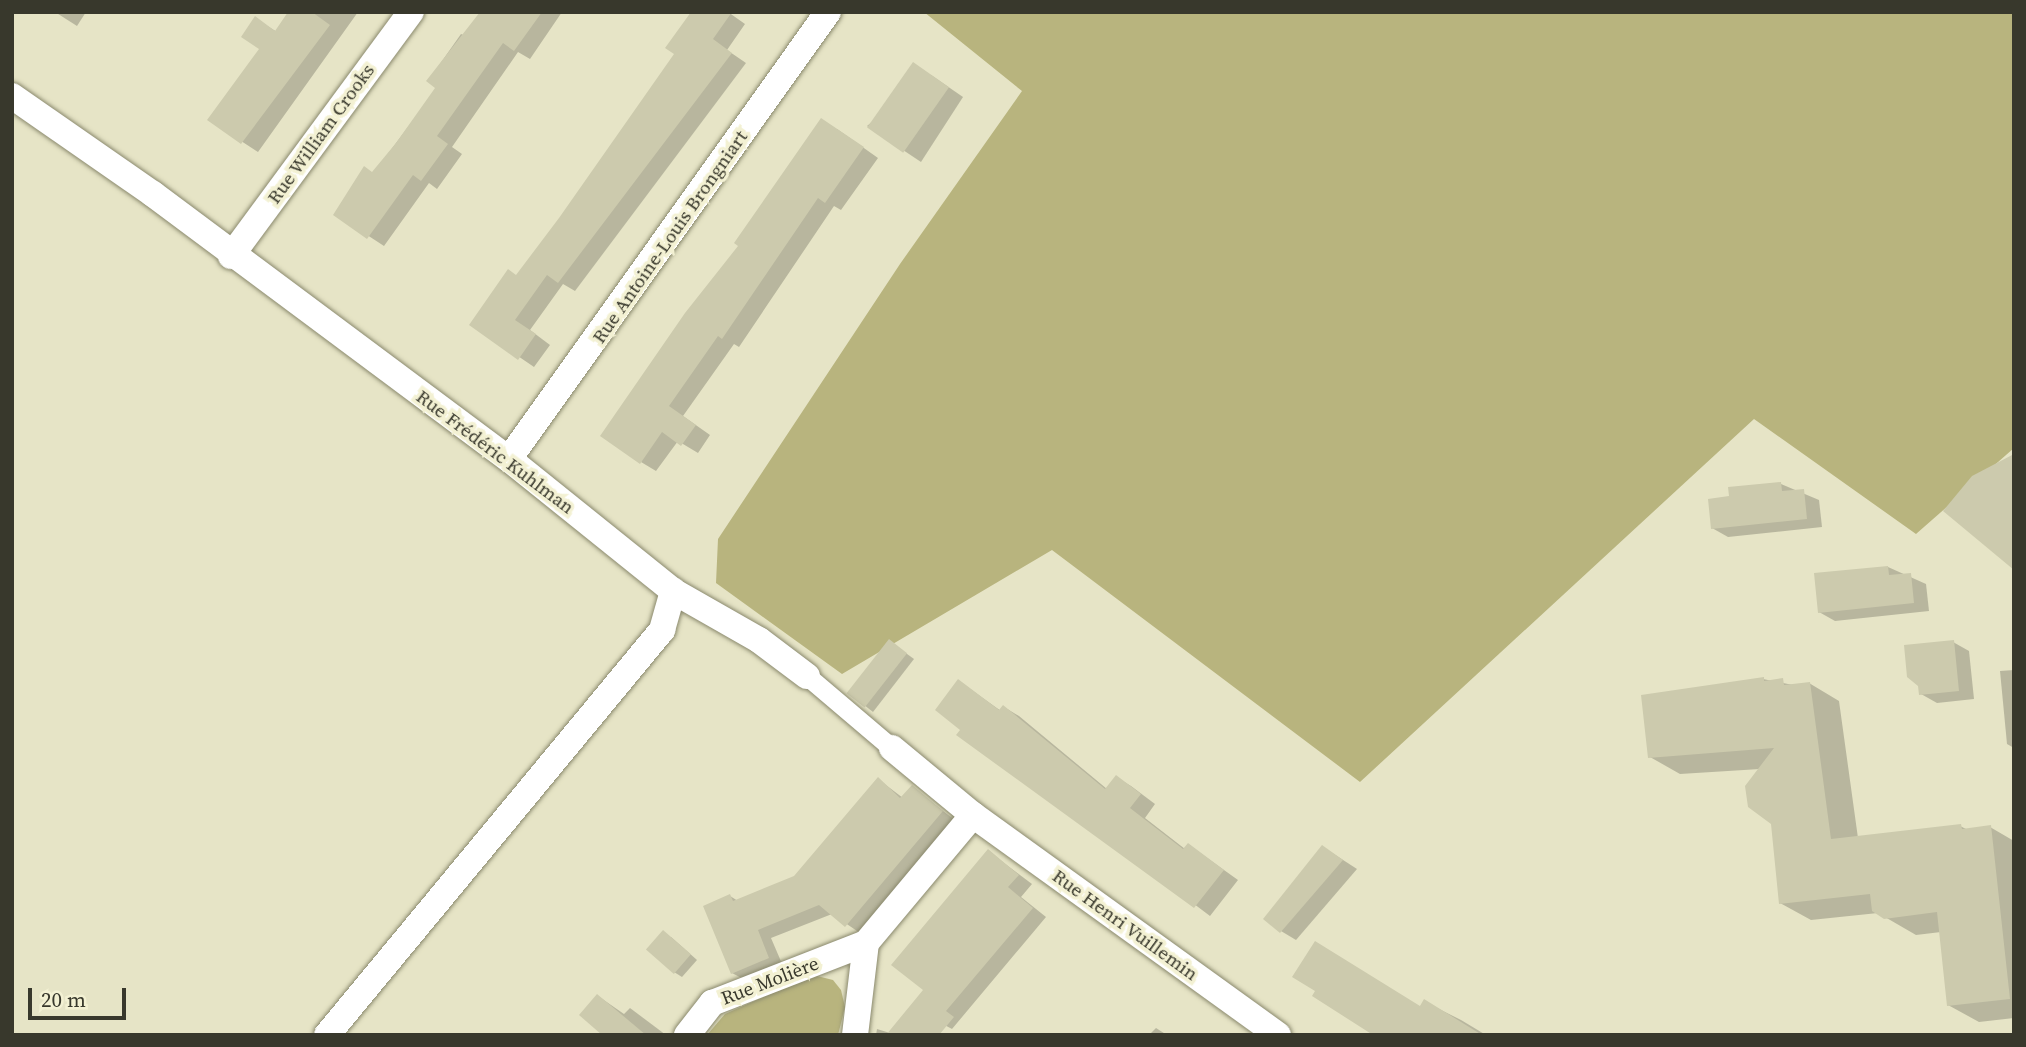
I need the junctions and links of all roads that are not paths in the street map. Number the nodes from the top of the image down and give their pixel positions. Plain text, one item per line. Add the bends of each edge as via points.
1 (411, 12) edge
2 (828, 12) edge
3 (12, 96) edge
4 (231, 256) junction
5 (509, 459) junction
6 (673, 591) junction
7 (807, 676) joint
8 (892, 748) joint
9 (973, 815) junction
10 (866, 943) junction
11 (327, 1035) edge
12 (687, 1035) edge
13 (855, 1035) edge
14 (1278, 1035) edge

1 - 4 street, Rue William Crooks
2 - 5 street, Rue Antoine-Louis Brongniart
3 - 4 street, Rue Frédéric Kuhlman via 153,194
4 - 5 street, Rue Frédéric Kuhlman
5 - 6 street, Rue Frédéric Kuhlman
6 - 7 street, Rue Frédéric Kuhlman via 759,640
6 - 11 street via 662,630
7 - 8 street, Rue Frédéric Kuhlman
8 - 9 street, Rue Frédéric Kuhlman
9 - 10 street, Rue Molière
9 - 14 street, Rue Henri Vuillemin
10 - 12 street, Rue Molière via 712,1003
10 - 13 street

